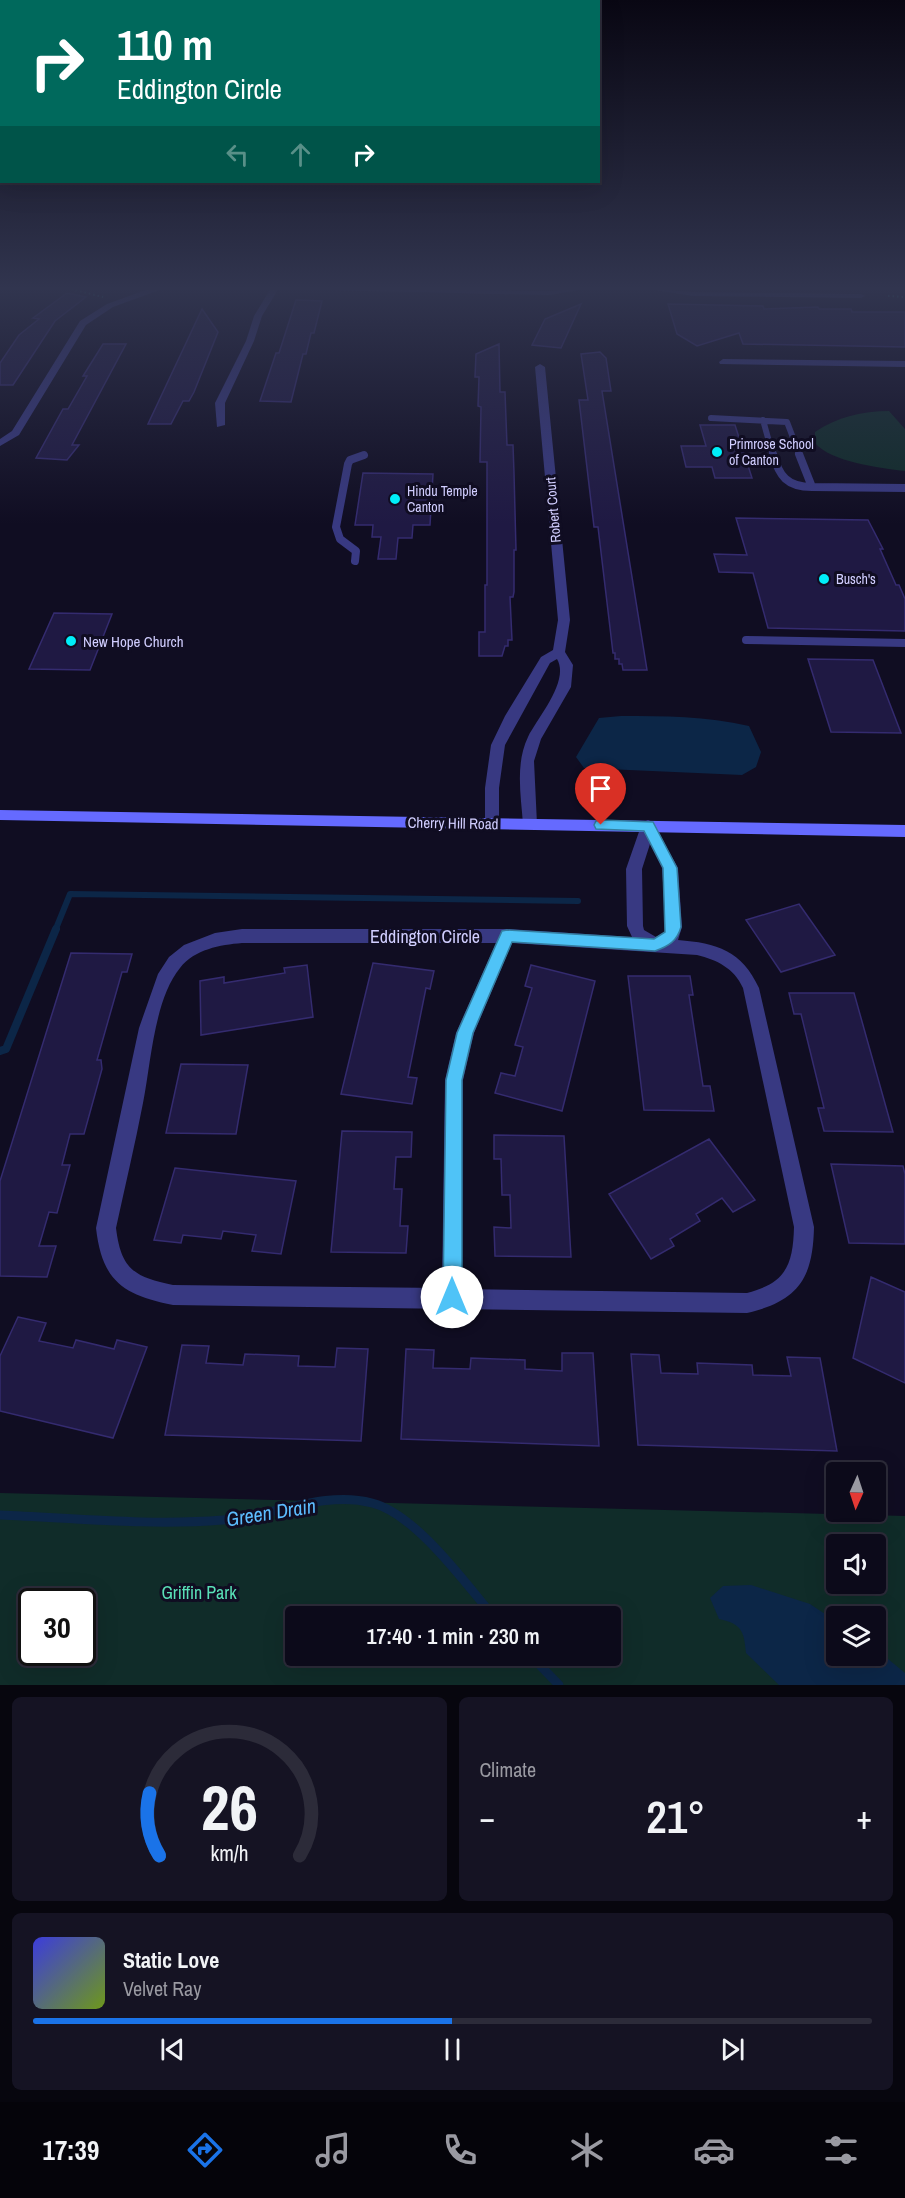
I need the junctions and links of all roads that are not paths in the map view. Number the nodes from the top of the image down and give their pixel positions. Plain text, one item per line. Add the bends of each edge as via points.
1 (56, 367) edge
2 (237, 367) edge
3 (540, 367) dead end
4 (711, 418) dead end
5 (763, 420) junction
6 (220, 425) dead end
7 (0, 444) edge
8 (364, 455) dead end
9 (812, 487) junction
10 (905, 488) edge
11 (356, 561) dead end
12 (746, 640) dead end
13 (905, 643) edge
14 (559, 652) junction
15 (0, 815) edge
16 (492, 823) junction
17 (530, 824) junction
18 (648, 826) junction
19 (905, 831) edge
20 (507, 936) junction
21 (655, 945) junction
22 (452, 1297) junction

1 - 7 street via 16,433
2 - 6 street via 220,403
3 - 14 street, Robert Court via 564,620
4 - 5 lane
5 - 9 lane via 787,422
5 - 9 lane via 778,472 792,486
8 - 11 lane via 348,464 336,527 340,539 356,551
9 - 10 lane
12 - 13 lane
14 - 16 street via 545,660 498,745
14 - 17 street, Robert Court via 567,665 564,687 534,739 527,761
15 - 16 main road, Cherry Hill Road
16 - 17 main road, Cherry Hill Road
17 - 18 main road, Cherry Hill Road
18 - 19 main road, Cherry Hill Road
18 - 21 street via 634,869 635,926 638,934
18 - 21 street via 670,868 674,927 672,936
20 - 21 street, Eddington Circle
20 - 22 street via 465,1033 454,1080
20 - 22 street, Eddington Circle via 242,936 218,939 192,949 176,961 161,988 106,1228 111,1258 119,1273 131,1284 173,1295
21 - 22 street, Eddington Circle via 717,952 730,958 747,976 804,1227 799,1269 779,1293 747,1303

